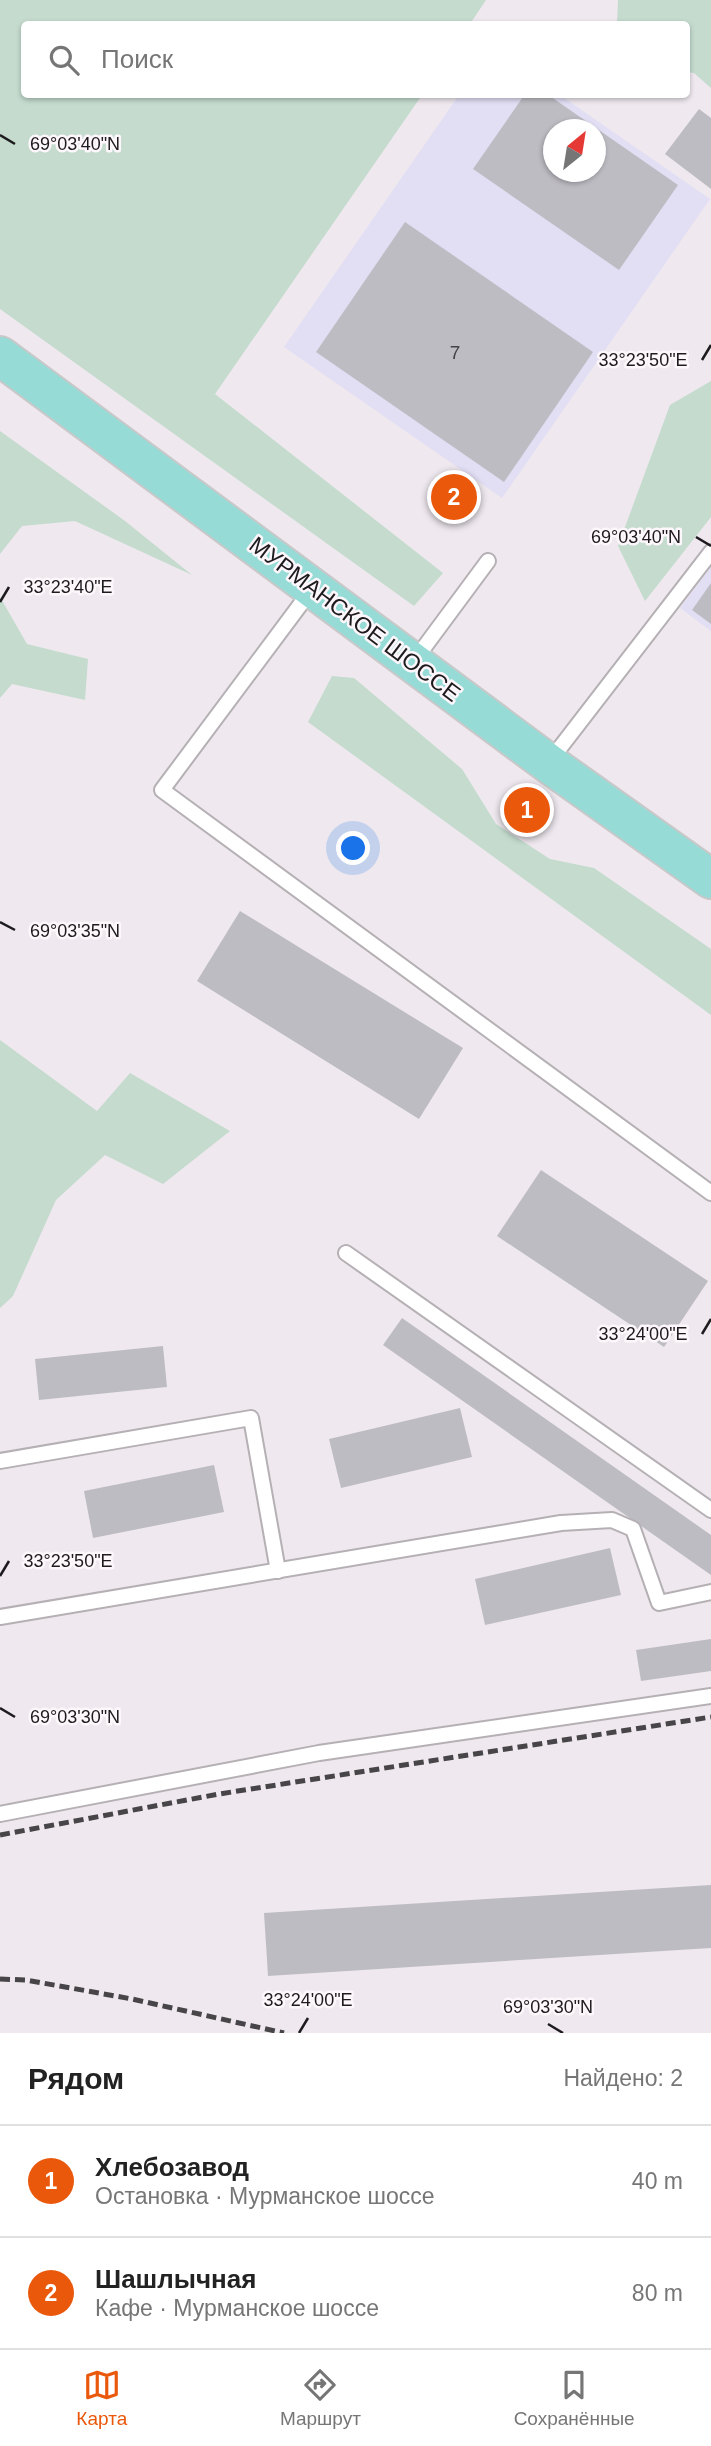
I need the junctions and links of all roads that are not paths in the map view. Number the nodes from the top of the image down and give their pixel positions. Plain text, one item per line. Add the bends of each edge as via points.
1 (0, 356) edge
2 (711, 552) edge
3 (488, 561) dead end
4 (313, 588) junction
5 (414, 662) junction
6 (548, 763) junction
7 (711, 879) edge
8 (711, 1192) edge
9 (346, 1253) dead end
10 (0, 1461) edge
11 (711, 1510) edge
12 (278, 1571) junction
13 (711, 1592) edge
14 (0, 1617) edge
15 (711, 1696) edge
16 (0, 1814) edge

1 - 4 main road, МУРМАНСКОЕ ШОССЕ
2 - 6 lane
3 - 5 lane
4 - 5 main road, МУРМАНСКОЕ ШОССЕ
4 - 8 lane via 162,790
5 - 6 main road, МУРМАНСКОЕ ШОССЕ
6 - 7 main road, МУРМАНСКОЕ ШОССЕ
9 - 11 lane
10 - 12 lane via 251,1418
12 - 13 lane via 561,1523 612,1520 633,1529 659,1603
12 - 14 lane
15 - 16 lane via 319,1753

